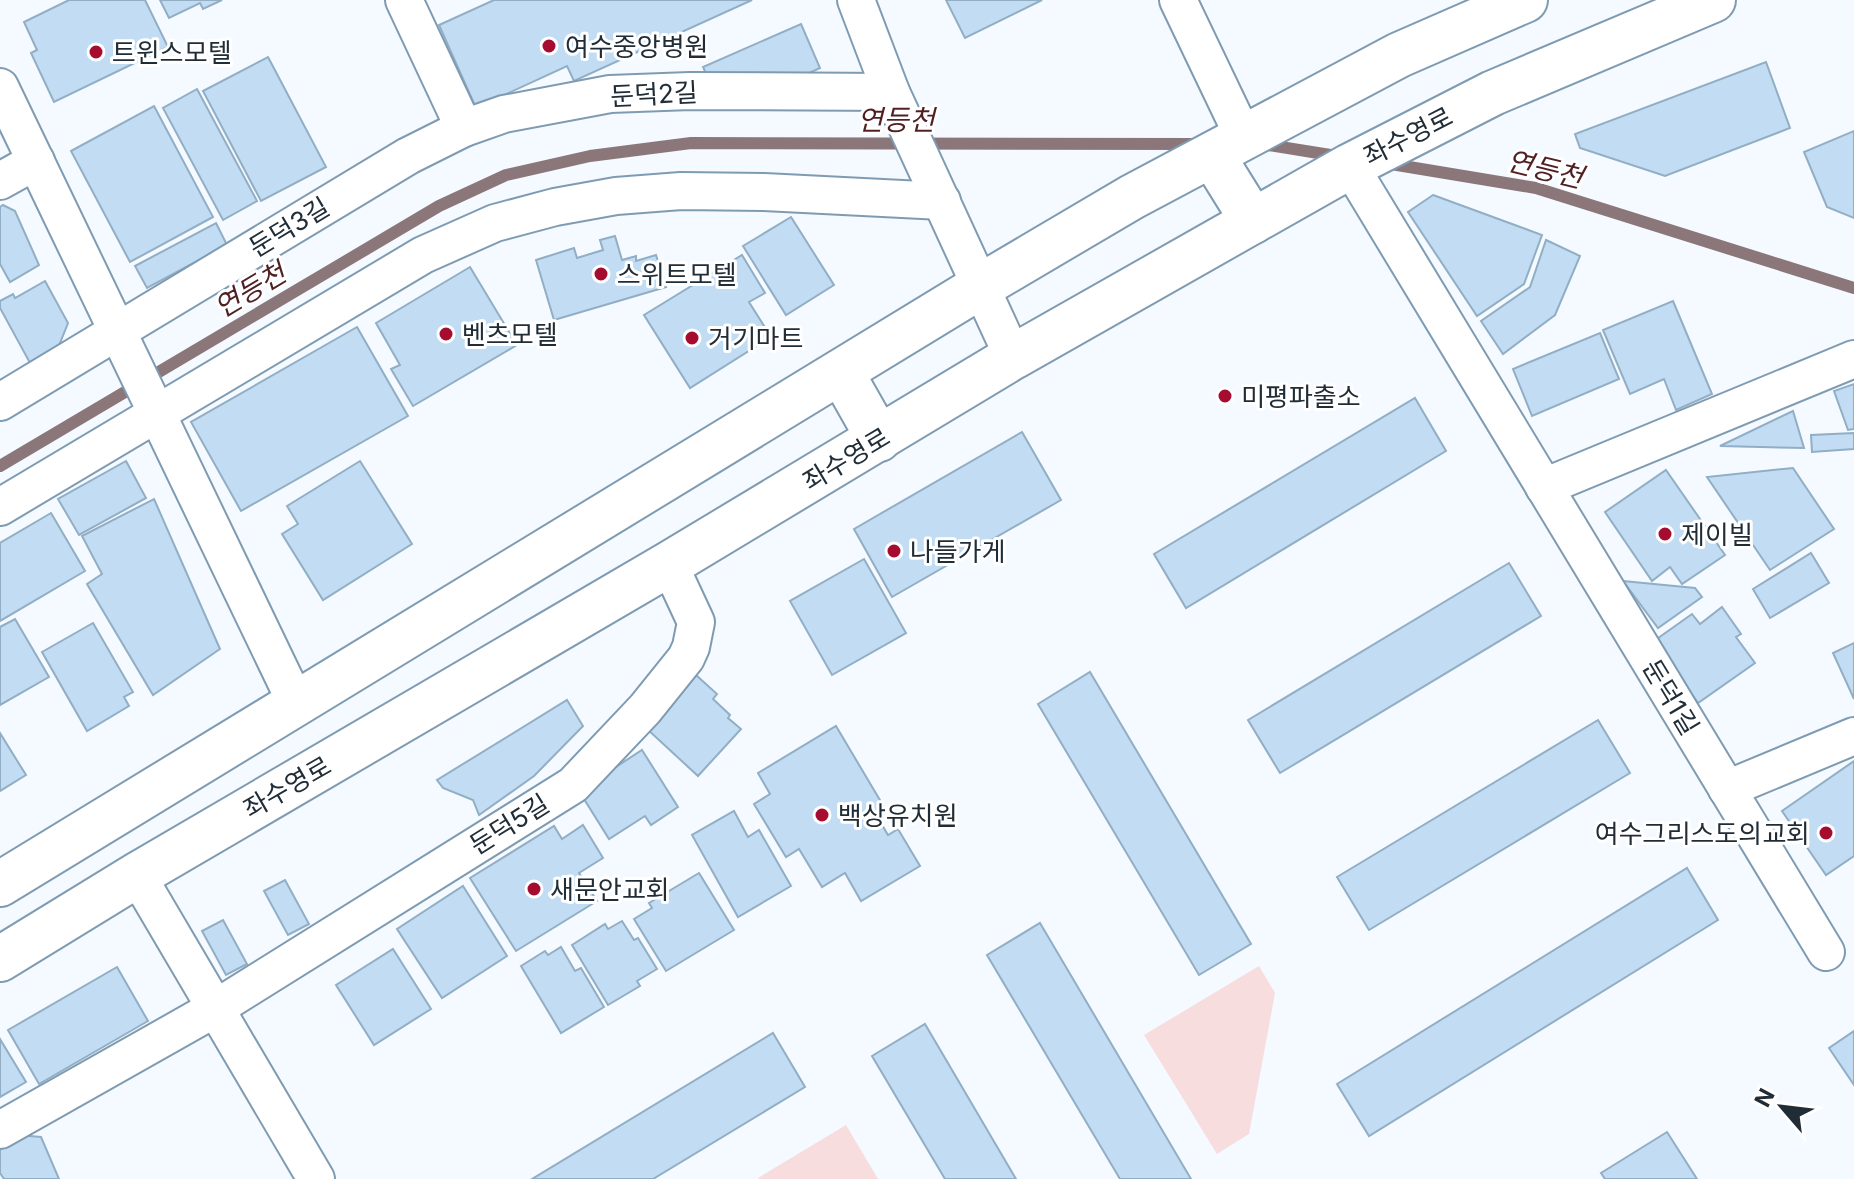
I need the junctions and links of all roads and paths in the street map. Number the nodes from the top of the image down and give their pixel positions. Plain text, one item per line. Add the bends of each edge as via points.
1 (404, 0) edge
2 (856, 0) edge
3 (1178, 0) edge
4 (1525, 0) edge
5 (1713, 0) edge
6 (1663, 10) edge
7 (0, 87) edge
8 (891, 92) junction
9 (464, 128) junction
10 (1228, 147) junction
11 (36, 161) junction
12 (1350, 166) junction
13 (0, 181) edge
14 (942, 201) junction
15 (1253, 221) junction
16 (981, 286) junction
17 (117, 331) junction
18 (1013, 357) junction
19 (1854, 359) edge
20 (841, 372) junction
21 (0, 402) edge
22 (157, 414) junction
23 (879, 439) junction
24 (1544, 487) junction
25 (0, 507) edge
26 (669, 564) junction
27 (297, 705) junction
28 (1854, 736) edge
29 (1727, 789) junction
30 (137, 875) junction
31 (0, 884) edge
32 (1826, 952) dead end
33 (0, 959) edge
34 (216, 1008) junction
35 (0, 1130) edge
36 (316, 1179) edge

1 - 9 street
2 - 8 street
3 - 10 street
4 - 10 main road via 1399,55
5 - 6 main road, 좌수영로
6 - 12 main road, 좌수영로
7 - 11 street
8 - 9 street, 둔덕2길 via 610,94 504,114
8 - 14 street
9 - 17 street, 둔덕3길 via 408,156
10 - 15 main road
10 - 16 main road
11 - 13 street
11 - 17 street
12 - 15 main road, 좌수영로
12 - 24 street, 둔덕1길
14 - 16 street
14 - 22 street via 681,191 616,196 495,223 423,255
15 - 18 main road, 좌수영로
16 - 18 street
16 - 20 main road
17 - 21 street, 둔덕3길
17 - 22 street
18 - 23 main road, 좌수영로
19 - 24 street
20 - 23 main road
20 - 27 main road
22 - 25 street
22 - 27 street
23 - 26 main road, 좌수영로
24 - 29 street, 둔덕1길
26 - 30 main road, 좌수영로
26 - 34 street, 둔덕5길 via 696,622 691,647 645,709 573,785
27 - 31 main road
28 - 29 street
29 - 32 street, 둔덕1길
30 - 33 main road, 좌수영로
30 - 34 street
34 - 35 street, 둔덕5길
34 - 36 street

